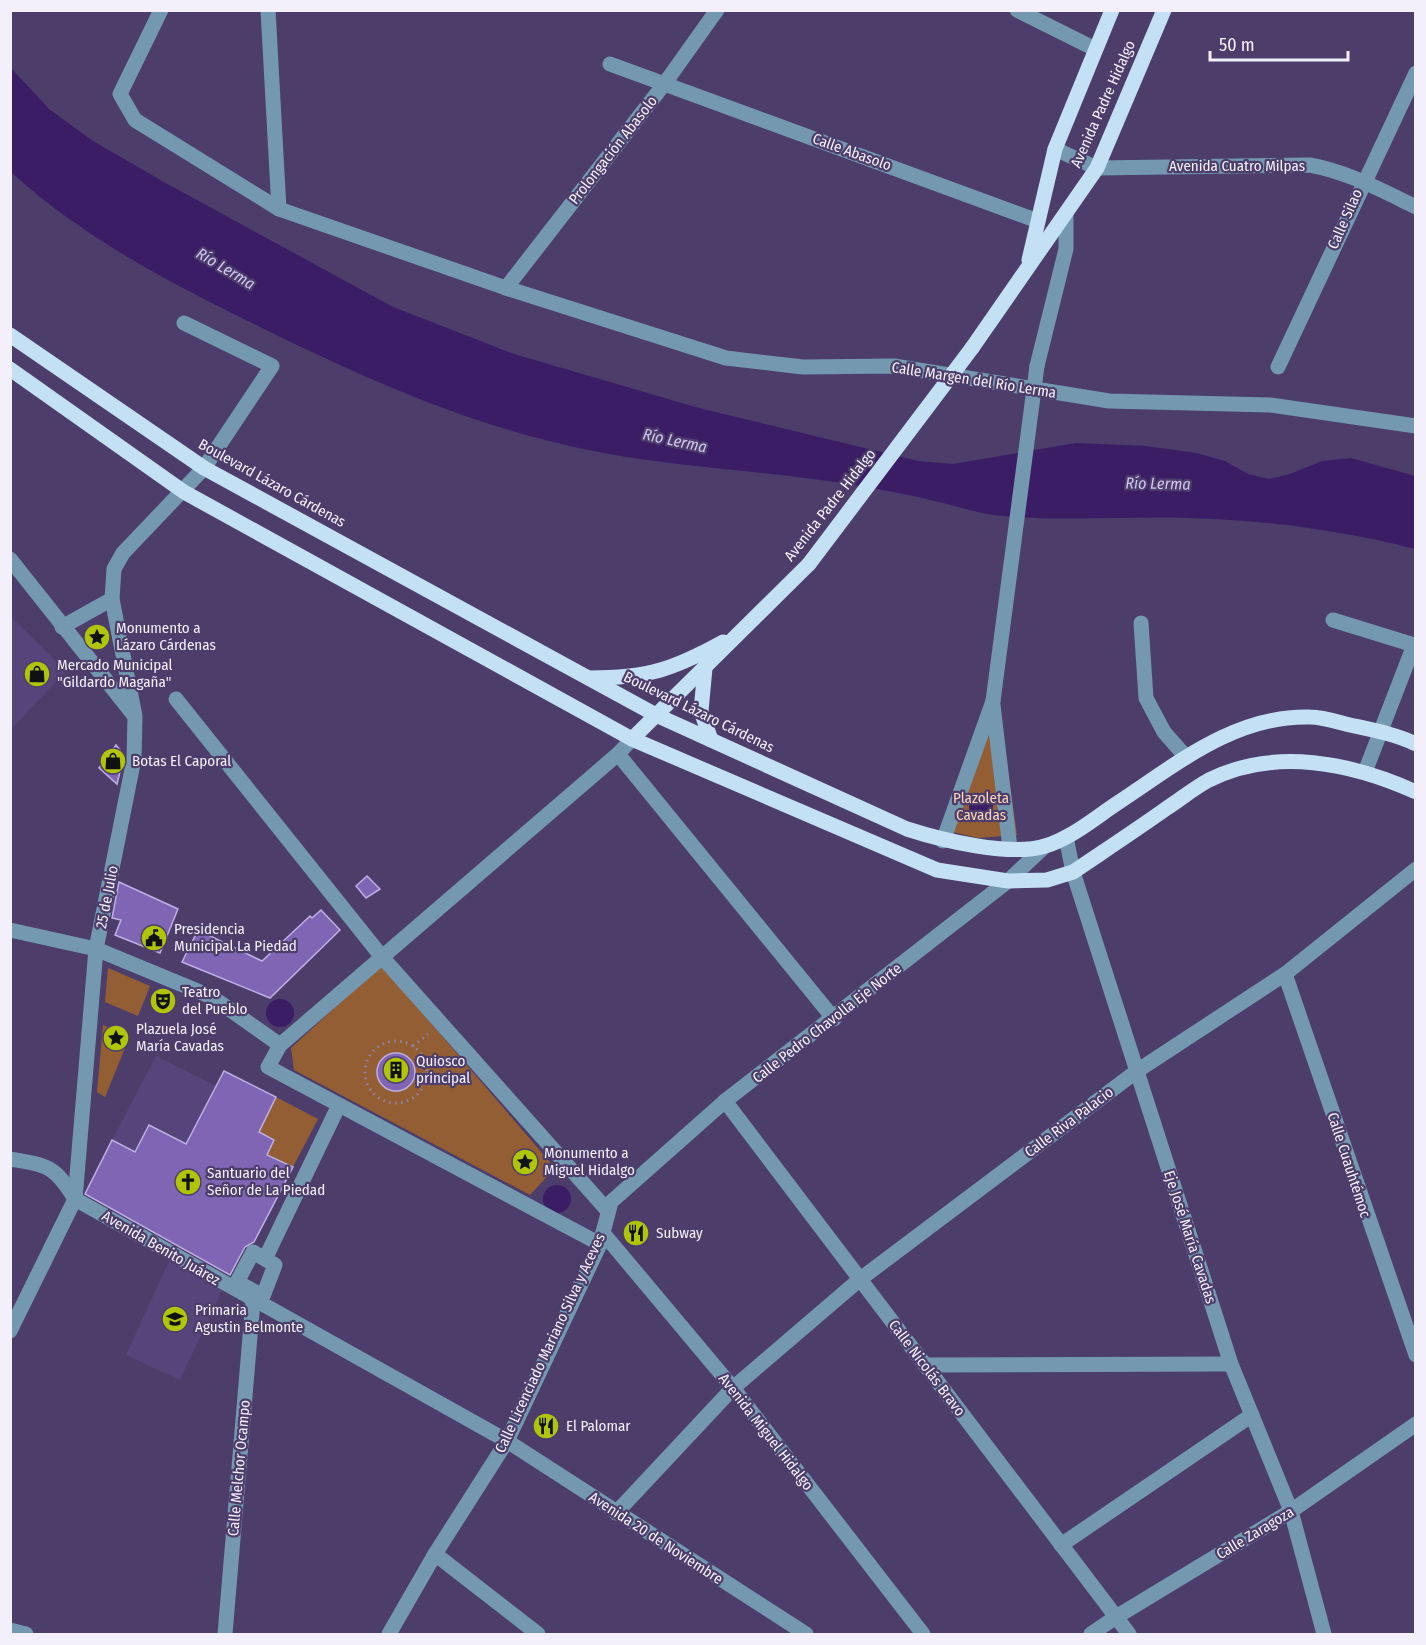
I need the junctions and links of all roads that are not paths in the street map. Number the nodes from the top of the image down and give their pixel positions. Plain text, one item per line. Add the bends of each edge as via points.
1 (161, 10) edge
2 (268, 10) edge
3 (717, 10) edge
4 (1017, 10) edge
5 (1112, 10) edge
6 (1164, 10) edge
7 (1095, 49) junction
8 (610, 64) dead end
9 (1416, 73) edge
10 (665, 83) junction
11 (1054, 149) junction
12 (1097, 168) junction
13 (1363, 181) junction
14 (1416, 207) edge
15 (279, 209) junction
16 (1066, 214) junction
17 (1038, 221) junction
18 (1027, 268) junction
19 (506, 288) junction
20 (184, 323) dead end
21 (10, 335) edge
22 (1278, 367) dead end
23 (10, 369) edge
24 (1416, 426) edge
25 (204, 468) junction
26 (183, 492) junction
27 (10, 559) edge
28 (112, 598) junction
29 (1333, 620) dead end
30 (1141, 622) dead end
31 (62, 627) junction
32 (739, 634) junction
33 (705, 668) junction
34 (588, 678) junction
35 (176, 699) dead end
36 (993, 701) junction
37 (656, 715) junction
38 (135, 716) junction
39 (1379, 731) junction
40 (632, 739) junction
41 (711, 740) junction
42 (1416, 744) edge
43 (618, 754) junction
44 (1186, 757) junction
45 (1365, 772) junction
46 (1416, 792) edge
47 (1066, 837) junction
48 (943, 841) junction
49 (1044, 847) junction
50 (1010, 848) junction
51 (1416, 869) edge
52 (1073, 872) junction
53 (1008, 881) junction
54 (10, 930) edge
55 (96, 949) junction
56 (382, 957) junction
57 (1285, 974) junction
58 (834, 1019) junction
59 (280, 1045) junction
60 (1137, 1071) junction
61 (725, 1101) junction
62 (339, 1105) junction
63 (10, 1159) edge
64 (75, 1199) junction
65 (609, 1206) junction
66 (601, 1239) junction
67 (859, 1280) junction
68 (250, 1296) junction
69 (10, 1331) edge
70 (1416, 1356) edge
71 (1231, 1364) junction
72 (925, 1365) junction
73 (733, 1388) junction
74 (1252, 1415) junction
75 (1416, 1425) edge
76 (507, 1441) junction
77 (1292, 1511) junction
78 (616, 1513) junction
79 (1061, 1545) junction
80 (435, 1554) junction
81 (1116, 1617) junction
82 (10, 1630) edge
83 (26, 1635) edge
84 (225, 1635) edge
85 (389, 1635) edge
86 (538, 1635) edge
87 (806, 1635) edge
88 (923, 1635) edge
89 (1091, 1635) edge
90 (1129, 1635) edge
91 (1323, 1635) edge

1 - 15 street, Calle Margen del Río Lerma via 120,93 135,120
2 - 15 street
3 - 10 street, Prolongación Abasolo
4 - 7 street
5 - 7 main road, Avenida Padre Hidalgo
6 - 12 main road, Avenida Padre Hidalgo
7 - 11 main road, Avenida Padre Hidalgo
8 - 10 street, Calle Abasolo
9 - 13 street, Calle Silao
10 - 17 street, Calle Abasolo
10 - 19 street, Prolongación Abasolo
11 - 12 street, Avenida Cuatro Milpas
11 - 17 main road, Avenida Padre Hidalgo
12 - 13 street, Avenida Cuatro Milpas via 1310,165
12 - 16 main road, Avenida Padre Hidalgo
13 - 14 street, Avenida Cuatro Milpas
13 - 22 street, Calle Silao
15 - 19 street, Calle Margen del Río Lerma
16 - 18 main road, Avenida Padre Hidalgo
16 - 36 street, bridge via 1066,249 1038,366
17 - 18 main road, Avenida Padre Hidalgo
18 - 32 main road, Avenida Padre Hidalgo, bridge via 972,348 809,564
19 - 24 street, Calle Margen del Río Lerma via 726,358 803,367 894,366 1109,401 1270,405
20 - 25 street, 25 de Julio via 272,366
21 - 25 main road, Boulevard Lázaro Cárdenas
23 - 26 main road
25 - 26 street, 25 de Julio
25 - 34 main road, Boulevard Lázaro Cárdenas
26 - 28 street, 25 de Julio via 123,554 114,569
26 - 40 main road
27 - 31 street
28 - 31 street
28 - 38 street, 25 de Julio
29 - 39 street via 1414,645
30 - 44 street via 1146,698 1164,732
31 - 38 street
32 - 33 main road, Avenida Padre Hidalgo
32 - 34 main road via 683,664 657,672 630,678
33 - 37 main road, Avenida Padre Hidalgo
33 - 41 main road via 701,711
34 - 37 main road, Boulevard Lázaro Cárdenas
35 - 56 street
36 - 48 street
36 - 50 street
37 - 40 main road, Avenida Padre Hidalgo
37 - 41 main road, Boulevard Lázaro Cárdenas
38 - 55 street, 25 de Julio via 134,759
39 - 42 main road, Boulevard Lázaro Cárdenas
39 - 44 main road, Boulevard Lázaro Cárdenas via 1312,717 1272,720 1232,731
39 - 45 street
40 - 43 street
40 - 53 main road via 937,870
41 - 48 main road, Boulevard Lázaro Cárdenas via 907,829
43 - 56 street
43 - 58 street
44 - 47 main road, Boulevard Lázaro Cárdenas
45 - 46 main road
45 - 52 main road via 1323,763 1282,761 1209,780
47 - 49 main road, Boulevard Lázaro Cárdenas
47 - 52 street, Eje José María Cavadas
48 - 50 main road, Boulevard Lázaro Cárdenas
49 - 50 main road, Boulevard Lázaro Cárdenas
49 - 53 street, Calle Pedro Chavolla Eje Norte
51 - 57 street, Calle Riva Palacio
52 - 53 main road via 1047,880
52 - 60 street, Eje José María Cavadas
53 - 58 street, Calle Pedro Chavolla Eje Norte
54 - 55 street
55 - 59 street via 212,997
55 - 64 street, 25 de Julio
56 - 59 street
56 - 65 street
57 - 60 street, Calle Riva Palacio
57 - 70 street, Calle Cuauhtémoc
58 - 61 street, Calle Pedro Chavolla Eje Norte
59 - 62 street via 268,1067
60 - 67 street, Calle Riva Palacio
60 - 71 street, Eje José María Cavadas
61 - 65 street, Calle Pedro Chavolla Eje Norte
61 - 67 street, Calle Nicolás Bravo
62 - 66 street
62 - 68 street, Calle Melchor Ocampo via 265,1259 253,1252 237,1282
63 - 64 street, Avenida Benito Juárez via 46,1164 60,1175
64 - 68 street, Avenida Benito Juárez
64 - 69 street
65 - 66 street, Calle Licenciado Mariano Silva y Aceves
66 - 73 street, Avenida Miguel Hidalgo
66 - 76 street, Calle Licenciado Mariano Silva y Aceves
67 - 72 street, Calle Nicolás Bravo
67 - 73 street, Calle Riva Palacio
68 - 76 street, Avenida Benito Juárez
68 - 84 street, Calle Melchor Ocampo
71 - 72 street
71 - 74 street, Eje José María Cavadas
72 - 79 street, Calle Nicolás Bravo
73 - 78 street, Calle Riva Palacio
73 - 88 street, Avenida Miguel Hidalgo
74 - 77 street, Eje José María Cavadas
74 - 79 street
75 - 77 street, Calle Zaragoza
76 - 78 street, Avenida 20 de Noviembre
76 - 80 street, Calle Licenciado Mariano Silva y Aceves
77 - 81 street, Calle Zaragoza
77 - 91 street, Eje José María Cavadas
78 - 87 street, Avenida 20 de Noviembre
79 - 81 street, Calle Nicolás Bravo
80 - 85 street, Calle Licenciado Mariano Silva y Aceves
80 - 86 street
81 - 89 street, Calle Zaragoza
81 - 90 street, Calle Nicolás Bravo
82 - 83 street

